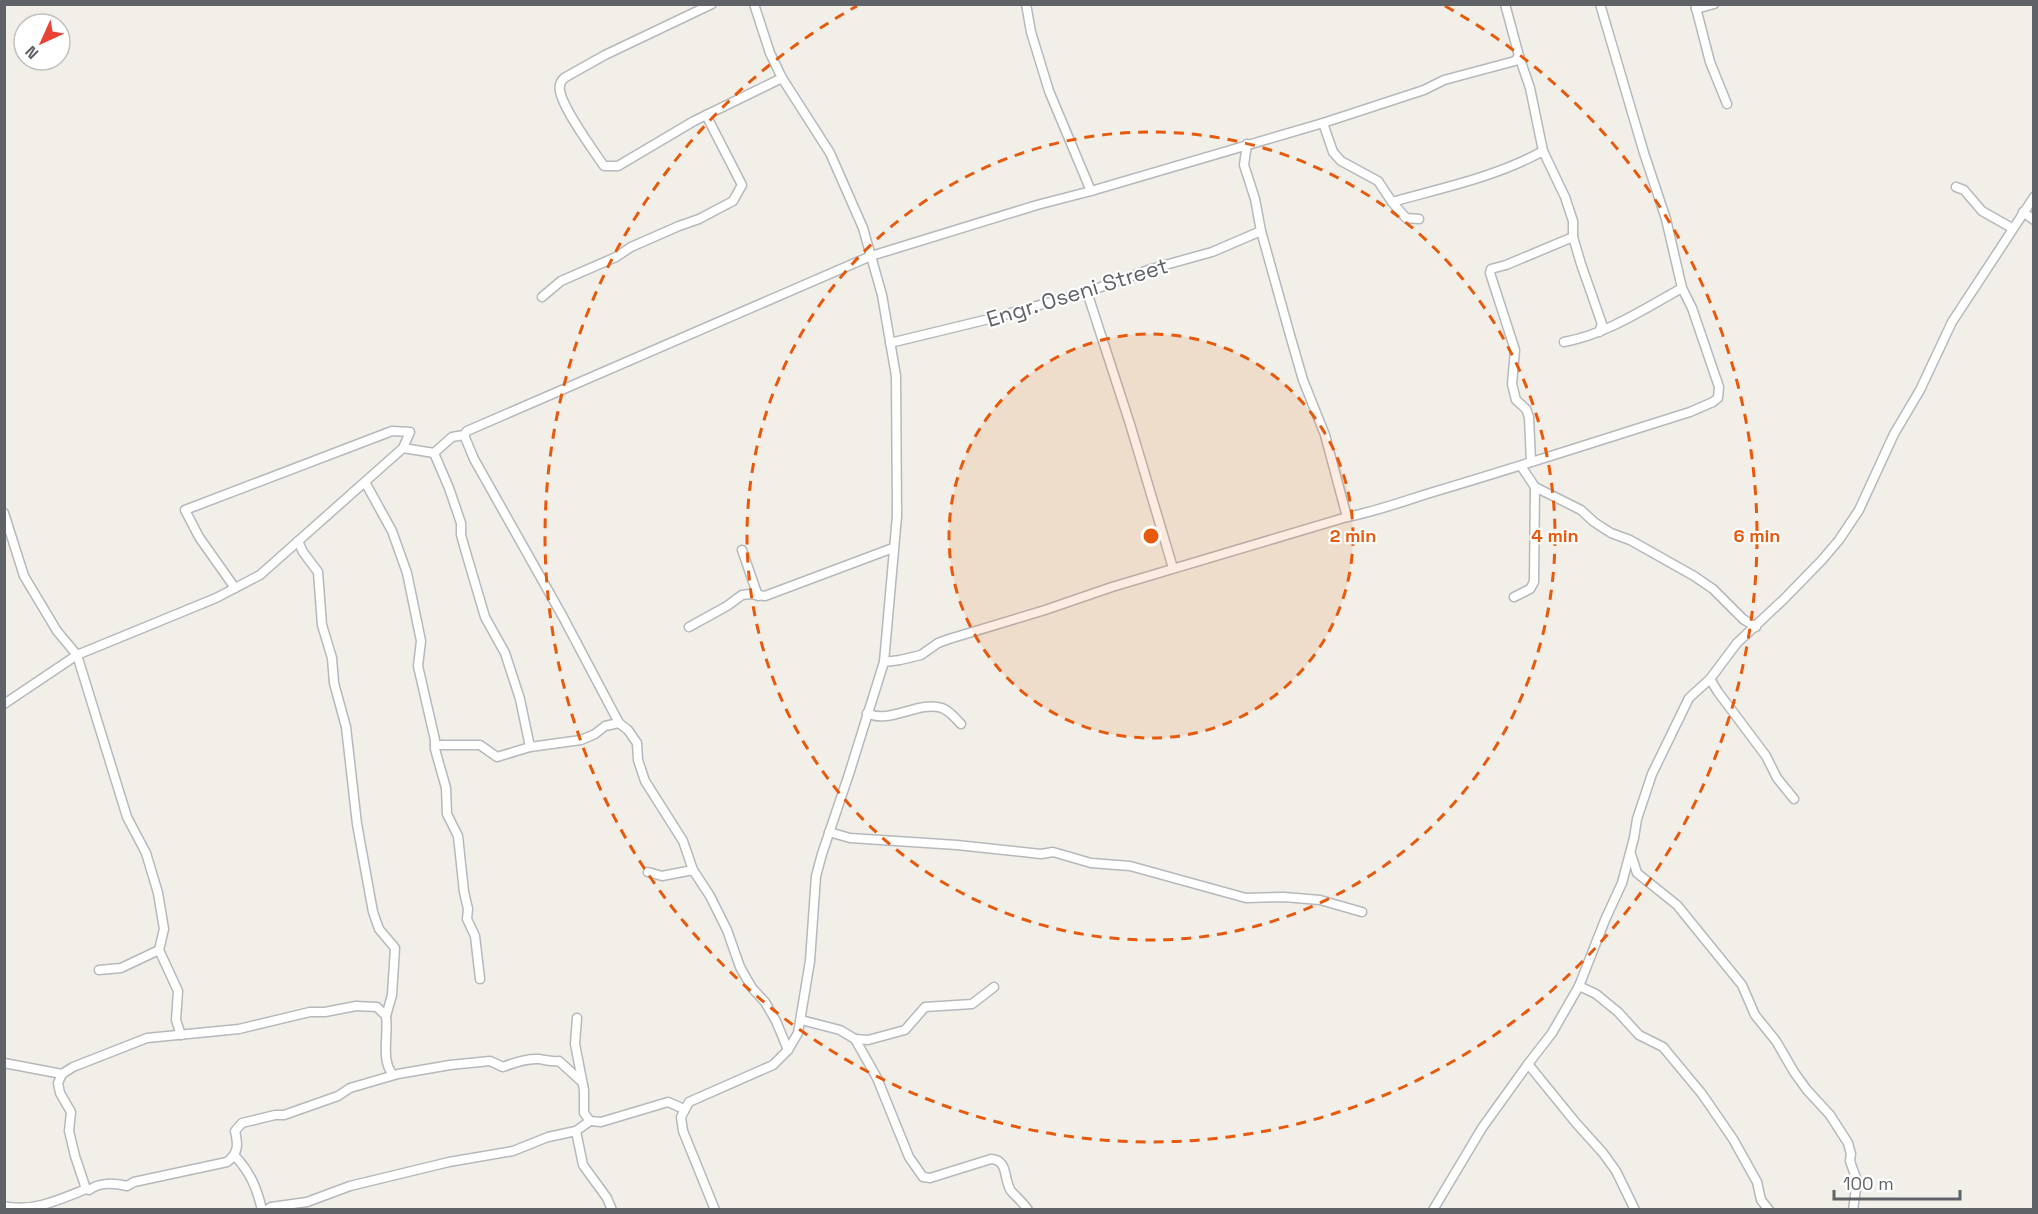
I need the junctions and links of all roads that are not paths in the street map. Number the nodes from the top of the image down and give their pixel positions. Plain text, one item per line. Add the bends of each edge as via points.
1 (712, 4) edge
2 (754, 4) edge
3 (1026, 4) edge
4 (1505, 4) edge
5 (1600, 4) edge
6 (1714, 4) edge
7 (1696, 7) edge
8 (1519, 56) junction
9 (782, 78) junction
10 (1727, 104) dead end
11 (706, 116) junction
12 (1323, 123) junction
13 (1247, 144) junction
14 (1543, 151) junction
15 (1956, 187) dead end
16 (1091, 191) junction
17 (2034, 197) edge
18 (1392, 202) junction
19 (2023, 212) junction
20 (1419, 219) dead end
21 (2034, 220) edge
22 (2012, 228) junction
23 (1261, 231) junction
24 (1573, 237) junction
25 (871, 256) junction
26 (1683, 288) junction
27 (1087, 292) junction
28 (542, 297) dead end
29 (1599, 332) junction
30 (1564, 342) dead end
31 (890, 343) junction
32 (464, 435) junction
33 (403, 448) junction
34 (434, 453) junction
35 (1531, 462) junction
36 (1521, 466) junction
37 (365, 482) junction
38 (1535, 487) junction
39 (4, 513) edge
40 (1347, 517) junction
41 (298, 541) junction
42 (893, 549) junction
43 (742, 550) dead end
44 (1173, 568) junction
45 (235, 588) junction
46 (758, 596) junction
47 (1514, 597) dead end
48 (689, 627) dead end
49 (1756, 627) junction
50 (77, 655) junction
51 (884, 662) junction
52 (1710, 679) junction
53 (4, 704) edge
54 (867, 713) junction
55 (619, 723) junction
56 (961, 724) dead end
57 (435, 745) junction
58 (530, 747) junction
59 (1794, 799) dead end
60 (829, 832) junction
61 (1631, 854) junction
62 (693, 870) junction
63 (648, 872) dead end
64 (1362, 912) dead end
65 (159, 950) junction
66 (99, 970) dead end
67 (480, 979) dead end
68 (1579, 986) junction
69 (994, 987) dead end
70 (387, 1011) junction
71 (577, 1018) dead end
72 (801, 1020) junction
73 (181, 1035) junction
74 (855, 1039) junction
75 (788, 1050) junction
76 (4, 1063) edge
77 (1527, 1064) junction
78 (62, 1074) junction
79 (393, 1075) junction
80 (582, 1082) junction
81 (684, 1109) junction
82 (590, 1121) junction
83 (576, 1131) junction
84 (235, 1156) junction
85 (86, 1189) junction
86 (4, 1206) edge
87 (262, 1209) edge
88 (267, 1209) edge
89 (612, 1209) edge
90 (712, 1209) edge
91 (1028, 1209) edge
92 (1433, 1209) edge
93 (1635, 1209) edge
94 (1769, 1209) edge
95 (1853, 1209) edge

1 - 11 street via 564,78 559,90 604,166 618,166
2 - 9 street
3 - 16 street via 1049,91
4 - 8 street
5 - 26 street via 1666,219
6 - 7 street
7 - 10 street via 1710,62
8 - 12 street via 1515,61 1444,80
8 - 14 street
9 - 11 street
9 - 25 street via 830,153
11 - 28 street via 742,185 733,201 561,281
12 - 13 street
12 - 18 street via 1333,152 1341,162 1378,181
13 - 16 street
13 - 23 street via 1244,165
14 - 18 street via 1454,186
14 - 24 street via 1565,197 1573,221
15 - 22 street via 1964,190 1982,211
16 - 25 street
17 - 19 street
18 - 20 street via 1406,218
19 - 21 street
19 - 22 street
22 - 49 street via 1952,322 1859,510 1822,560
23 - 27 street, Engr. Oseni Street via 1212,252
23 - 40 street
24 - 29 street via 1602,324
24 - 35 street via 1491,269 1490,273 1515,350 1512,384 1516,400 1529,417
25 - 31 street
25 - 32 street
26 - 29 street
26 - 35 street via 1719,387 1718,398 1690,412
27 - 31 street, Engr. Oseni Street
27 - 44 street
29 - 30 street
31 - 42 street via 897,416 897,516
32 - 34 street via 452,438
32 - 55 street
33 - 34 street
33 - 37 street
33 - 45 street via 410,432 392,431 185,510
34 - 58 street via 461,523 485,617 505,653
35 - 36 street
36 - 38 street
36 - 40 street
37 - 41 street
37 - 57 street via 392,531 408,573 421,641 418,666
38 - 47 street via 1534,582 1530,589
38 - 49 street via 1581,510 1611,533 1694,576
39 - 50 street via 24,576 57,631
40 - 44 street
41 - 45 street via 260,575
41 - 70 street via 318,572 322,625 346,727 357,824 374,912 379,929 395,948
42 - 46 street
42 - 51 street
43 - 46 street
44 - 51 street via 949,639 921,655
45 - 50 street
46 - 48 street via 742,595
49 - 52 street via 1737,643
50 - 53 street
50 - 65 street via 127,817 146,853 158,893 164,929
51 - 54 street
52 - 59 street
52 - 61 street via 1689,698 1660,755 1640,808
54 - 56 street via 882,718 908,710 941,707
54 - 60 street
55 - 58 street via 581,740
55 - 62 street via 637,743 645,781 683,841
57 - 58 street via 480,745 497,757
57 - 67 street via 446,788 447,814 458,836 467,919 475,936
60 - 64 street via 850,838 1053,852 1091,864 1130,866 1246,898 1320,900
60 - 72 street via 816,876
61 - 68 street
61 - 95 street via 1637,873 1677,904 1742,985 1755,1015 1848,1143 1857,1181
62 - 63 street via 662,876
62 - 75 street via 727,930 740,967 776,1021
65 - 66 street via 121,968
65 - 73 street via 178,991 176,1020
68 - 77 street via 1552,1033
68 - 94 street via 1596,994 1639,1035 1663,1047 1729,1132
69 - 74 street via 972,1004 925,1007 905,1030 868,1040
70 - 73 street via 356,1006 239,1029
70 - 79 street via 386,1060
71 - 80 street via 575,1044
72 - 74 street via 840,1029
72 - 75 street
73 - 78 street via 147,1038
74 - 91 street via 877,1078 909,1157 923,1177 998,1159 1011,1190
75 - 81 street via 774,1065 689,1102
76 - 78 street
77 - 92 street
77 - 93 street via 1603,1152
78 - 85 street via 58,1083 60,1093 71,1112 71,1138
79 - 80 street via 490,1061 503,1067 538,1059 560,1061
79 - 84 street via 284,1115 242,1123 235,1131
80 - 82 street via 584,1113
81 - 82 street via 668,1102 600,1122
81 - 90 street via 683,1131
82 - 83 street
83 - 88 street via 513,1151 449,1162 350,1186 307,1202
83 - 89 street via 583,1165
84 - 85 street via 227,1162 127,1186 114,1183
84 - 87 street via 253,1180
85 - 86 street via 36,1207

